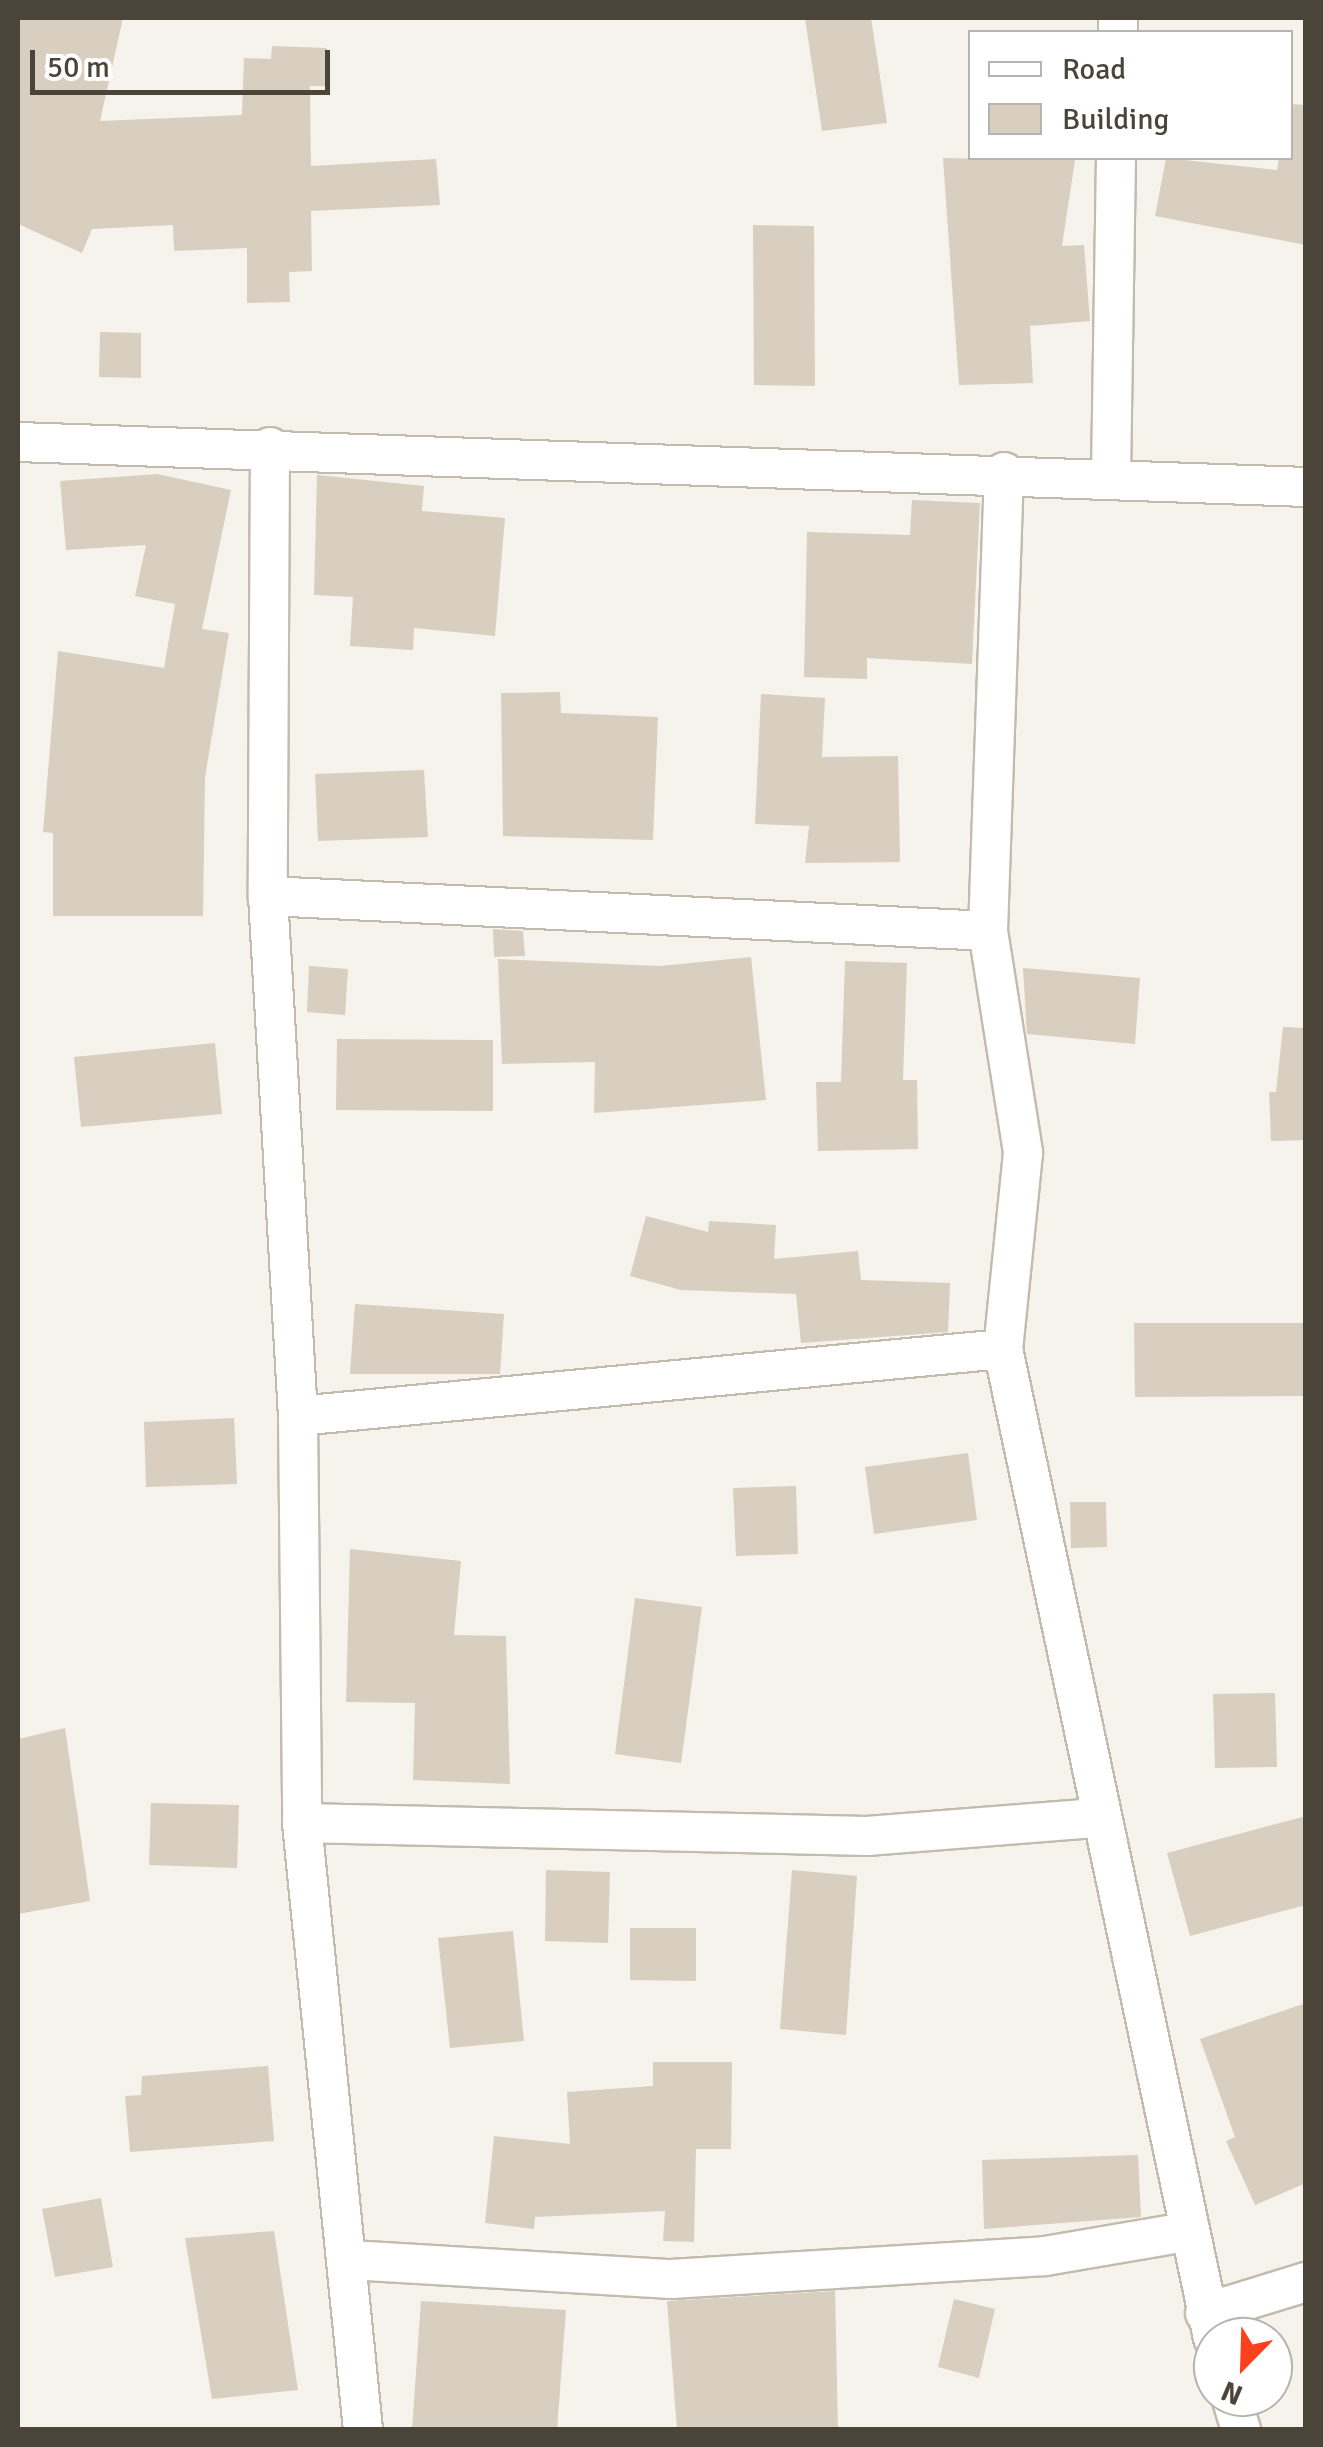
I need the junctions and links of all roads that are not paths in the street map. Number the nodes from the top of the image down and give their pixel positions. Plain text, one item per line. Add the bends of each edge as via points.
1 (1116, 160) edge
2 (18, 442) edge
3 (270, 447) junction
4 (1004, 472) junction
5 (1111, 474) junction
6 (1306, 487) edge
7 (268, 896) junction
8 (988, 932) junction
9 (1003, 1349) junction
10 (298, 1416) junction
11 (1097, 1818) junction
12 (302, 1823) junction
13 (1186, 2232) junction
14 (350, 2260) junction
15 (1306, 2282) edge
16 (1207, 2317) edge
17 (1229, 2317) edge
18 (364, 2430) edge

1 - 5 street
2 - 3 street
3 - 4 street
3 - 7 street
4 - 5 street
4 - 8 street
5 - 6 street
7 - 8 street
7 - 10 street
8 - 9 street via 1024,1153
9 - 10 street
9 - 11 street
10 - 12 street
11 - 12 street via 867,1836
11 - 13 street
12 - 14 street via 330,2149
13 - 14 street via 1045,2256 671,2279
13 - 16 street
14 - 18 street
15 - 17 street

